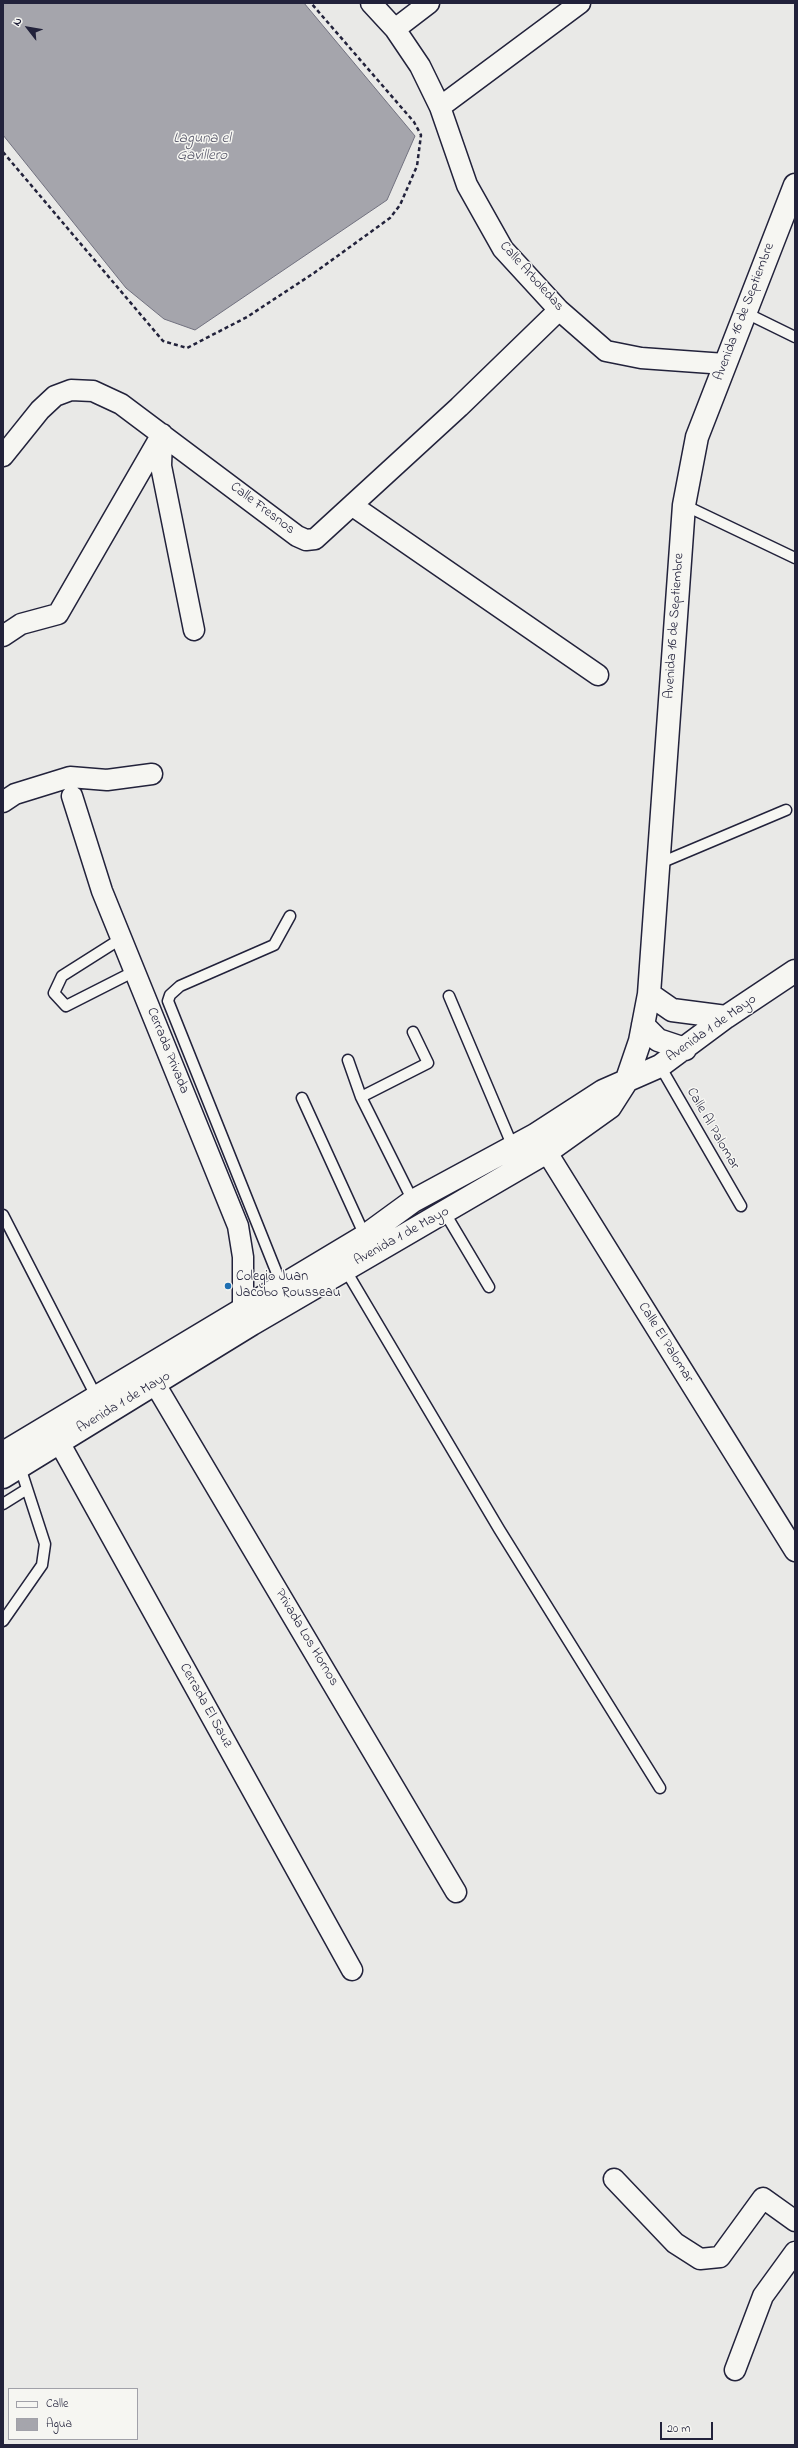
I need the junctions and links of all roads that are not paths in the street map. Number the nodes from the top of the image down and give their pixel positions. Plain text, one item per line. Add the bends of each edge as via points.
1 (371, 3) edge
2 (429, 3) edge
3 (580, 3) edge
4 (395, 29) junction
5 (440, 107) junction
6 (795, 185) edge
7 (559, 310) junction
8 (744, 312) junction
9 (795, 337) edge
10 (725, 364) junction
11 (162, 434) junction
12 (3, 456) edge
13 (684, 504) junction
14 (353, 506) junction
15 (795, 558) edge
16 (194, 630) dead end
17 (3, 636) edge
18 (598, 674) dead end
19 (152, 774) dead end
20 (72, 796) dead end
21 (3, 802) edge
22 (786, 810) dead end
23 (658, 864) junction
24 (290, 916) dead end
25 (122, 938) junction
26 (135, 971) junction
27 (793, 974) edge
28 (649, 994) junction
29 (450, 996) dead end
30 (726, 1018) junction
31 (643, 1025) junction
32 (413, 1032) dead end
33 (685, 1049) junction
34 (348, 1060) dead end
35 (660, 1066) junction
36 (626, 1082) junction
37 (361, 1097) junction
38 (302, 1098) dead end
39 (541, 1143) junction
40 (513, 1147) junction
41 (413, 1201) junction
42 (741, 1206) dead end
43 (445, 1213) junction
44 (3, 1215) edge
45 (365, 1236) junction
46 (345, 1269) junction
47 (282, 1286) junction
48 (489, 1287) dead end
49 (243, 1309) junction
50 (155, 1384) junction
51 (96, 1396) junction
52 (59, 1442) junction
53 (3, 1453) edge
54 (12, 1472) edge
55 (27, 1489) junction
56 (3, 1504) edge
57 (795, 1551) edge
58 (3, 1621) edge
59 (660, 1788) dead end
60 (456, 1892) dead end
61 (352, 1970) dead end
62 (614, 2179) dead end
63 (795, 2221) edge
64 (795, 2252) edge
65 (735, 2370) dead end

1 - 4 street, Calle Arboledas
2 - 4 street
3 - 5 street
4 - 5 street, Calle Arboledas via 420,66
5 - 7 street, Calle Arboledas via 467,185 503,249
6 - 8 main road, Avenida 16 de Septiembre
7 - 10 street, Calle Arboledas via 606,351 641,358
7 - 14 street, Calle Fresnos
8 - 9 lane
8 - 10 main road, Avenida 16 de Septiembre
10 - 13 main road, Avenida 16 de Septiembre via 697,438
11 - 12 street, Calle Fresnos via 121,404 94,391 71,390 54,396
11 - 14 street, Calle Fresnos via 296,536 306,540 316,539
11 - 16 street via 160,466
11 - 17 street via 58,614 21,624
13 - 15 lane
13 - 23 main road, Avenida 16 de Septiembre
14 - 18 street
19 - 21 street via 107,780 70,777 15,794
20 - 25 street, Cerrada Privada via 102,891
22 - 23 lane
23 - 28 main road, Avenida 16 de Septiembre
24 - 47 lane via 274,945 180,986 170,995 168,1001
25 - 26 street, Cerrada Privada
25 - 26 lane via 62,976 54,993 66,1006
26 - 49 street, Cerrada Privada via 238,1226 243,1257
27 - 30 main road, Avenida 1 de Mayo
28 - 30 main road via 672,1010
28 - 31 main road, Avenida 16 de Septiembre
29 - 40 lane
30 - 33 main road, Avenida 1 de Mayo
31 - 33 main road via 658,1040
31 - 36 main road, Avenida 16 de Septiembre
32 - 37 lane via 428,1063
33 - 35 main road, Avenida 1 de Mayo
34 - 37 lane
35 - 36 main road, Avenida 1 de Mayo
35 - 42 lane, Calle Al Palomar
36 - 39 main road, Avenida 1 de Mayo via 610,1107
37 - 41 lane
38 - 45 lane
39 - 40 main road, Avenida 1 de Mayo
39 - 43 main road, Avenida 1 de Mayo
39 - 57 street, Calle El Palomar
40 - 41 main road, Avenida 1 de Mayo
41 - 45 main road, Avenida 1 de Mayo
43 - 46 main road, Avenida 1 de Mayo
43 - 48 lane
44 - 51 lane
45 - 47 main road, Avenida 1 de Mayo
46 - 50 main road, Avenida 1 de Mayo
46 - 59 lane via 499,1529
47 - 49 main road, Avenida 1 de Mayo
49 - 51 main road, Avenida 1 de Mayo
50 - 52 main road, Avenida 1 de Mayo
50 - 60 street, Privada Los Hornos
51 - 53 main road, Avenida 1 de Mayo
52 - 54 main road, Avenida 1 de Mayo
52 - 61 street, Cerrada El Sauz
54 - 55 lane
55 - 56 lane
55 - 58 lane via 46,1544 42,1565
62 - 63 street via 675,2243 700,2259 720,2258 762,2198
64 - 65 street via 763,2296

